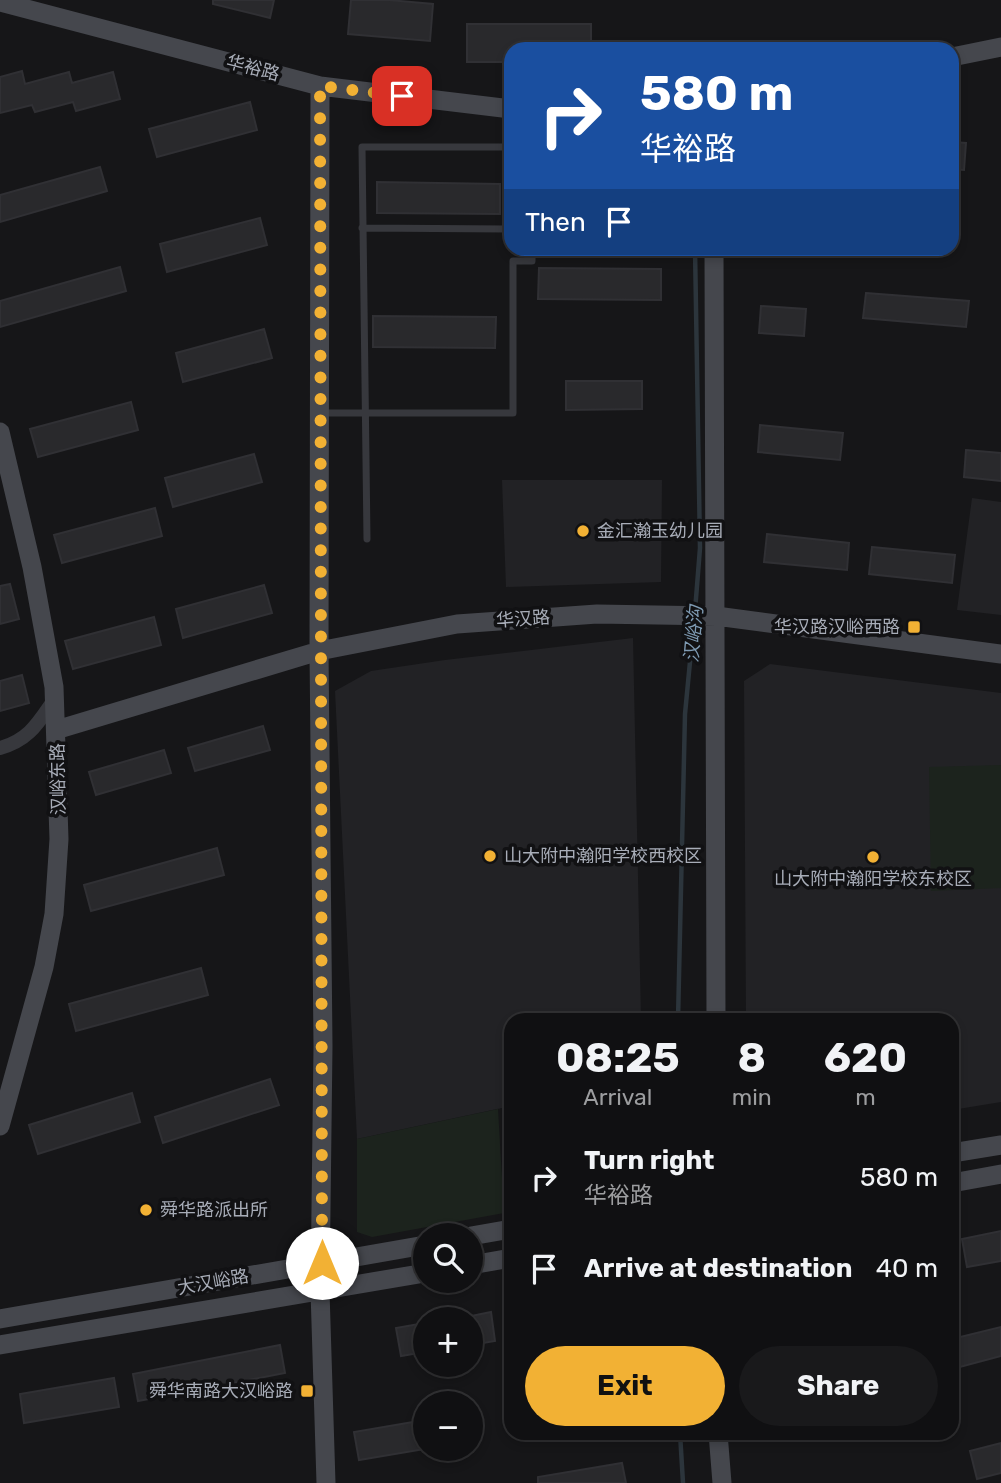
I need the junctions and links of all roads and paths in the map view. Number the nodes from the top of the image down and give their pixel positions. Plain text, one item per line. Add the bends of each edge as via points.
1 (0, 2) edge
2 (1001, 47) edge
3 (959, 56) edge
4 (320, 86) junction
5 (504, 108) edge
6 (504, 147) edge
7 (362, 228) junction
8 (504, 229) edge
9 (532, 256) edge
10 (715, 256) edge
11 (320, 413) junction
12 (365, 413) junction
13 (0, 432) edge
14 (367, 539) dead end
15 (701, 615) junction
16 (319, 651) junction
17 (1001, 654) edge
18 (54, 700) junction
19 (57, 730) junction
20 (0, 748) edge
21 (716, 1013) edge
22 (0, 1126) edge
23 (1001, 1145) edge
24 (959, 1152) edge
25 (1001, 1174) edge
26 (959, 1182) edge
27 (504, 1230) edge
28 (483, 1234) edge
29 (413, 1247) edge
30 (504, 1259) edge
31 (322, 1263) junction
32 (483, 1263) edge
33 (413, 1275) edge
34 (320, 1291) junction
35 (0, 1319) edge
36 (0, 1345) edge
37 (719, 1440) edge
38 (326, 1483) edge
39 (722, 1483) edge

1 - 4 street, 华裕路
2 - 3 street
4 - 5 street, 华裕路
4 - 11 street
6 - 7 lane via 362,147
7 - 8 lane
7 - 12 lane
9 - 12 lane via 532,261 513,261 513,413
10 - 15 street
11 - 12 lane
11 - 16 street
12 - 14 lane
13 - 18 street, 汉峪东路 via 32,567
15 - 16 street, 华汉路 via 597,614 457,624
15 - 17 street, 华汉路
15 - 21 street
16 - 19 street, 华汉路
16 - 31 street
18 - 19 street, 汉峪东路
18 - 20 street via 33,730 15,744
19 - 22 street, 汉峪东路 via 59,839 54,915
23 - 24 street
25 - 26 street
27 - 28 street
29 - 31 street, 大汉峪路
30 - 32 street
31 - 34 street
31 - 35 street, 大汉峪路
33 - 34 street, 大汉峪路
34 - 36 street, 大汉峪路
34 - 38 street
37 - 39 street

